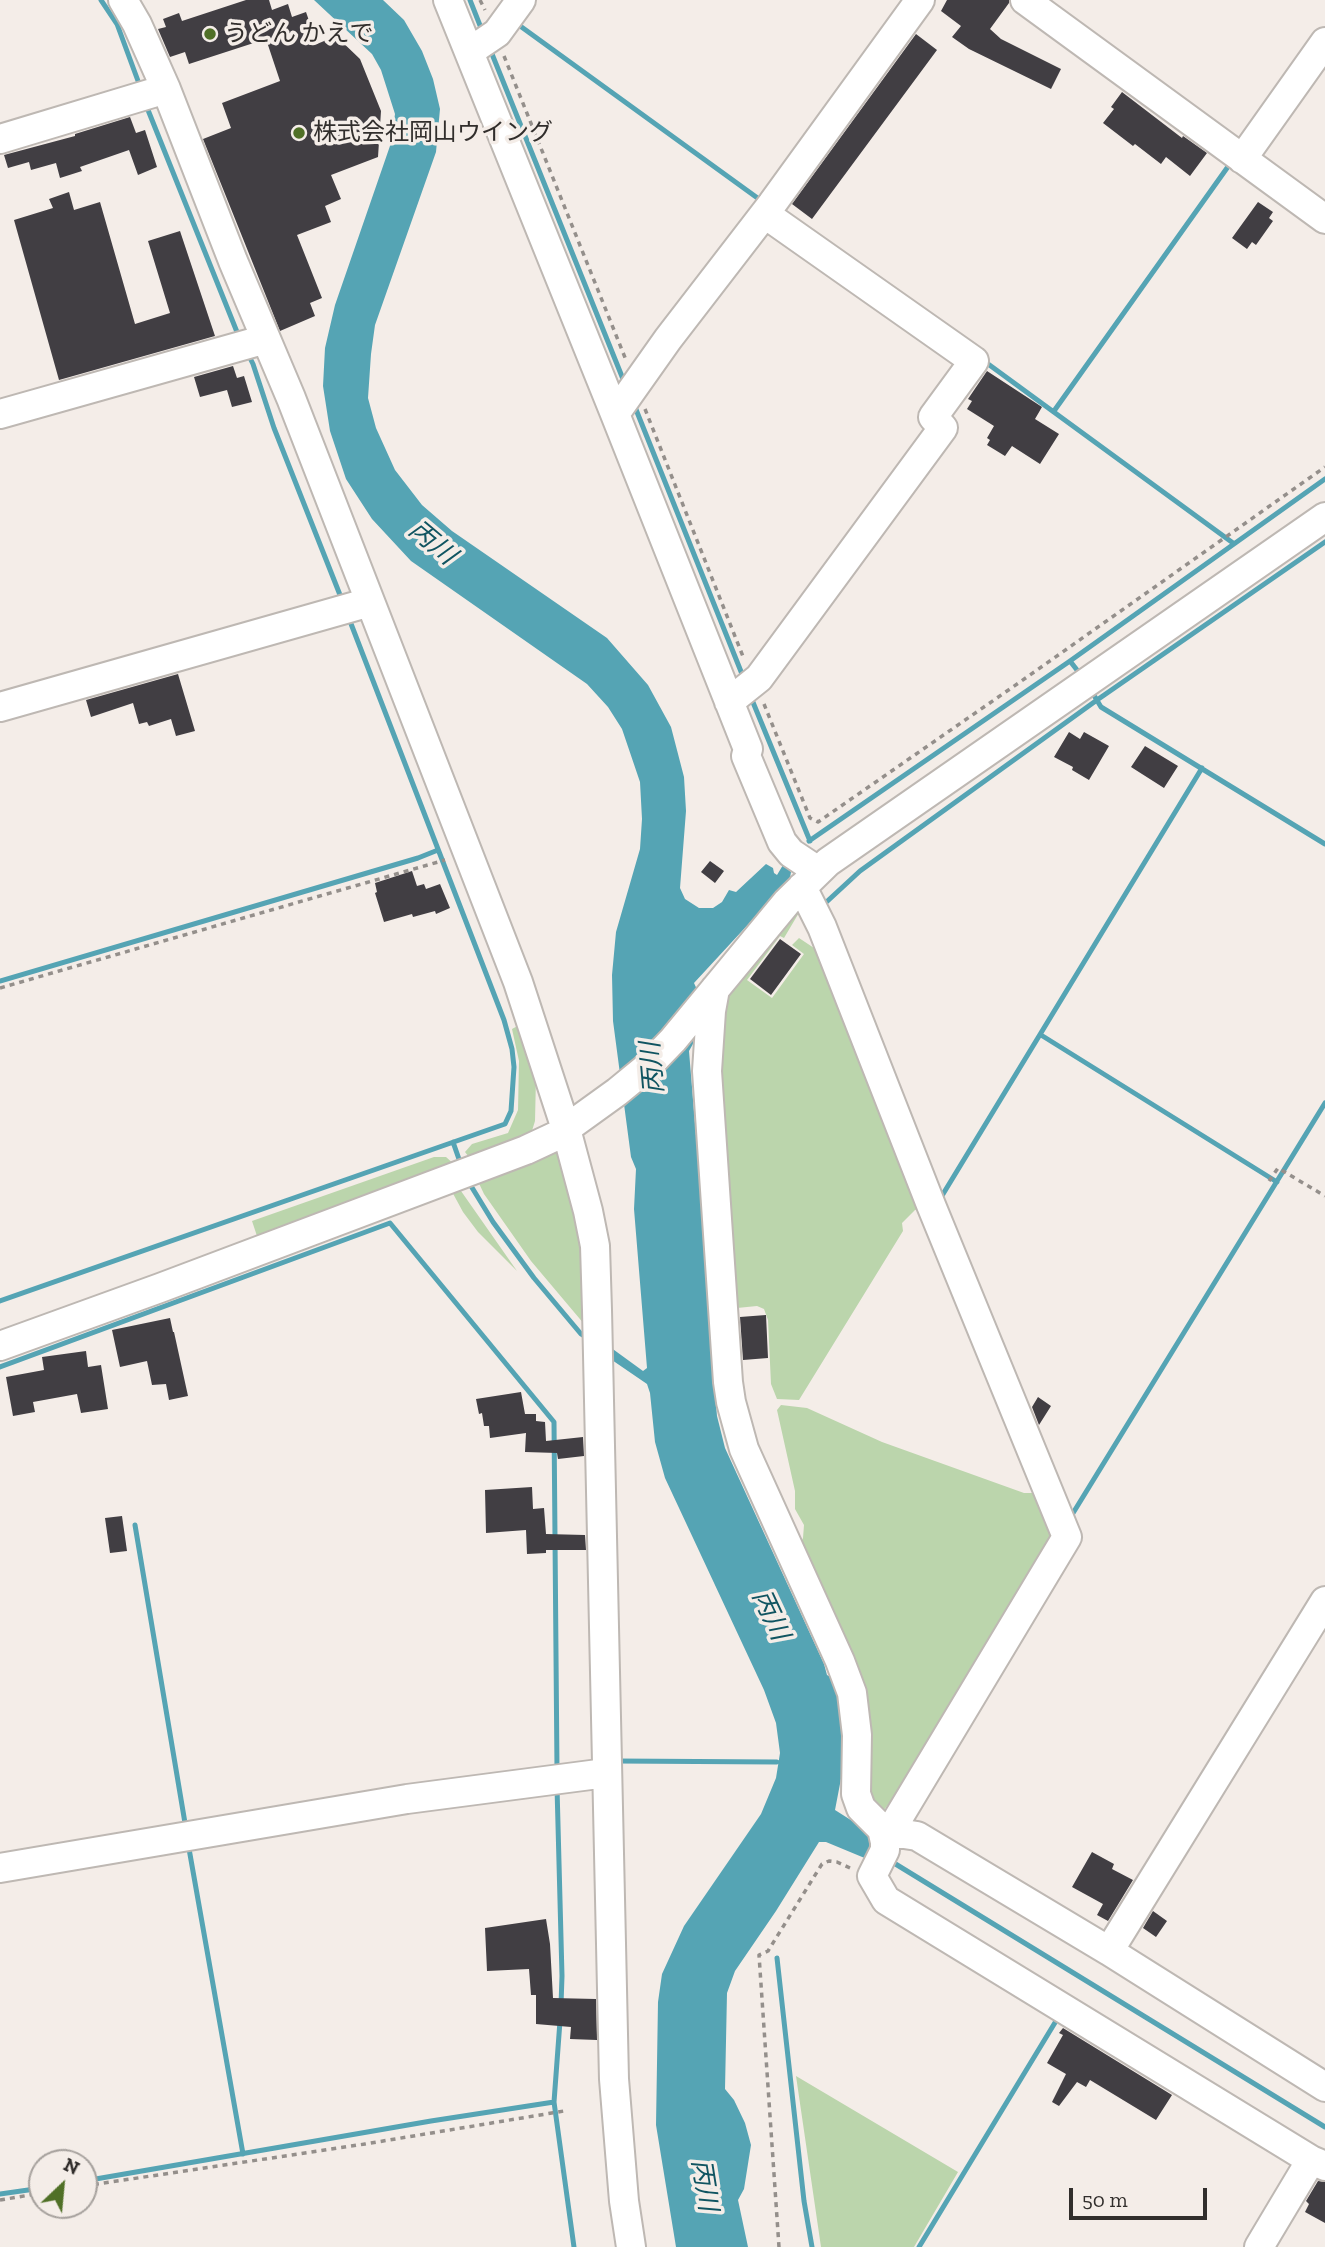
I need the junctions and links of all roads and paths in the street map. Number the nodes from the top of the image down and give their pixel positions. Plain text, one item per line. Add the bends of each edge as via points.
1 (123, 0) edge
2 (448, 0) edge
3 (920, 0) edge
4 (1025, 0) edge
5 (497, 29) edge
6 (1325, 42) edge
7 (151, 94) junction
8 (0, 139) edge
9 (1238, 156) junction
10 (768, 209) junction
11 (1325, 219) edge
12 (251, 343) junction
13 (628, 389) junction
14 (0, 414) edge
15 (1325, 467) edge
16 (1325, 517) edge
17 (355, 607) junction
18 (745, 686) junction
19 (0, 707) edge
20 (447, 860) dead end
21 (807, 883) junction
22 (0, 988) edge
23 (710, 995) junction
24 (571, 1126) junction
25 (1269, 1181) dead end
26 (1325, 1196) edge
27 (0, 1346) edge
28 (1325, 1601) edge
29 (606, 1766) junction
30 (886, 1838) junction
31 (0, 1868) edge
32 (1112, 1946) junction
33 (1325, 2087) edge
34 (564, 2110) dead end
35 (1318, 2163) edge
36 (98, 2184) edge
37 (28, 2195) edge
38 (0, 2200) edge
39 (631, 2247) edge
40 (779, 2247) edge
41 (1259, 2247) edge

1 - 7 street via 137,24
2 - 5 street
3 - 10 street
4 - 9 street
5 - 13 street
5 - 13 path
6 - 9 street
7 - 8 street
7 - 12 street
9 - 11 street
10 - 13 street
10 - 18 street via 800,237 974,361 933,417 943,428
12 - 14 street
12 - 17 street
13 - 18 street
13 - 18 path via 646,411
15 - 18 path via 818,822 810,818
16 - 21 street
17 - 19 street
17 - 24 street via 518,982
18 - 21 street via 746,756 782,842
20 - 22 path
21 - 23 street
21 - 30 street via 1067,1537
23 - 24 street via 645,1069
23 - 30 street via 707,1072 728,1382 737,1428 852,1693 858,1735 856,1794 861,1808
24 - 27 street via 526,1150
24 - 29 street via 595,1246
25 - 26 path via 1276,1169 1281,1169
28 - 32 street
29 - 31 street via 556,1779
29 - 39 street via 614,2080
30 - 32 street via 917,1836
30 - 35 street via 886,1899
30 - 40 path via 837,1862 822,1864 768,1951 759,1955
32 - 33 street
34 - 36 path
35 - 41 street
37 - 38 path

